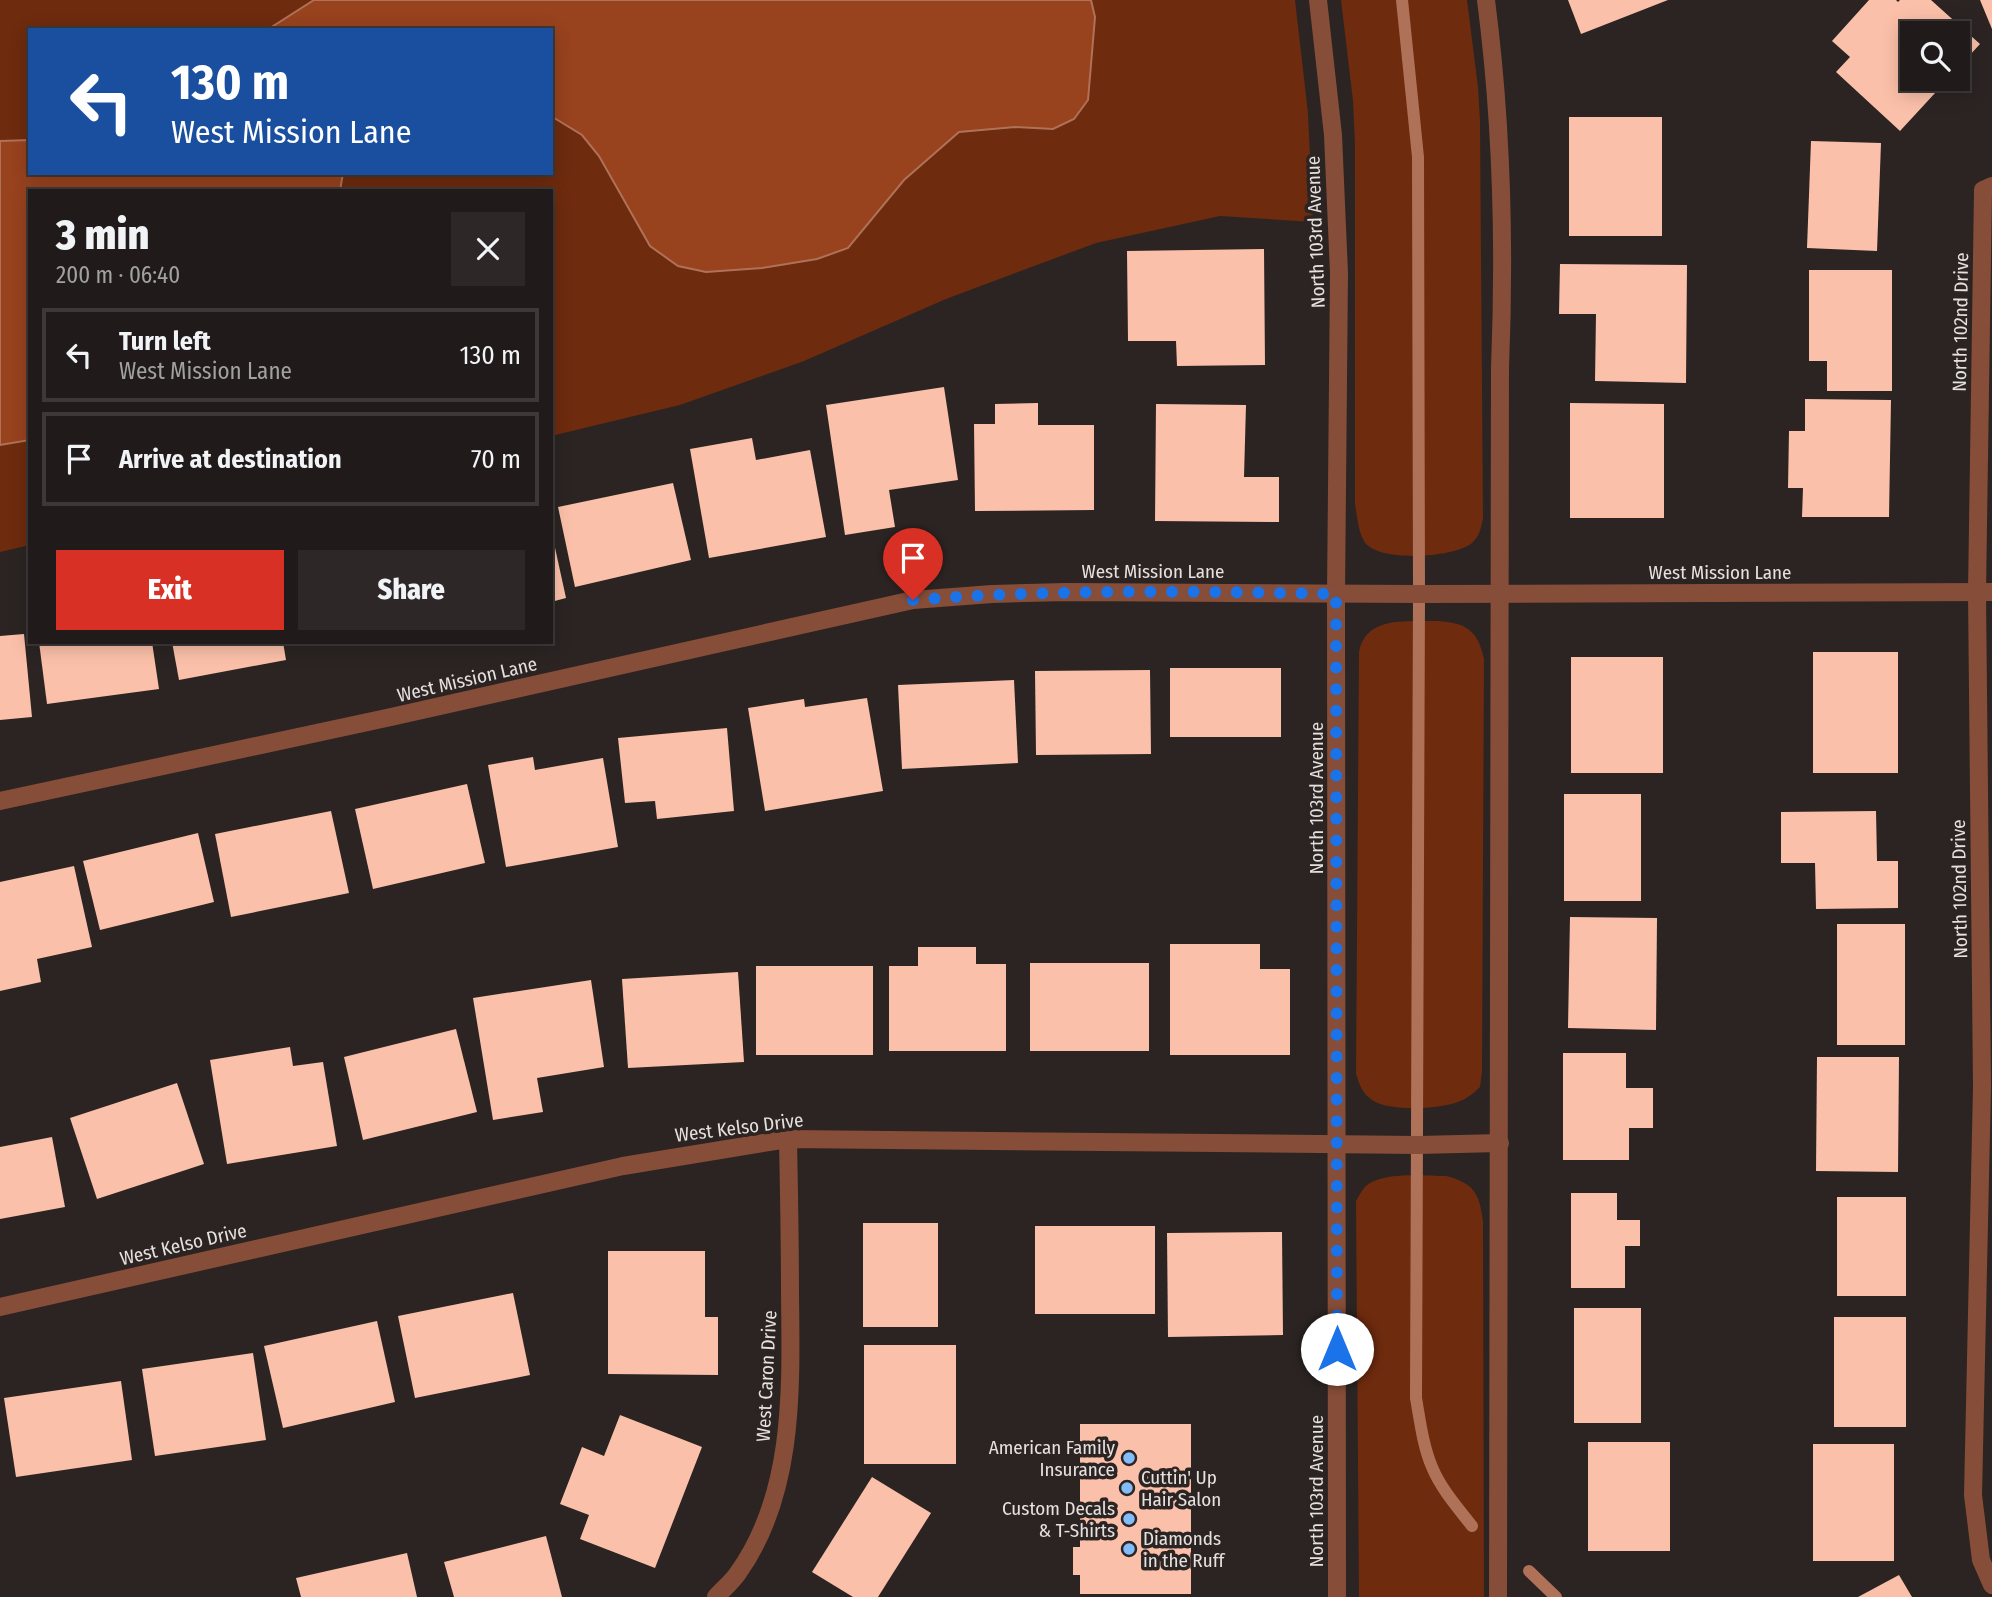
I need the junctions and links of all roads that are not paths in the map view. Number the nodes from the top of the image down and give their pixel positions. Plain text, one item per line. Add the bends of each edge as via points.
1 (1318, 0) edge
2 (1486, 0) edge
3 (1987, 188) edge
4 (1500, 592) junction
5 (1985, 593) edge
6 (1336, 594) junction
7 (0, 801) edge
8 (1987, 1087) edge
9 (788, 1139) junction
10 (1500, 1143) junction
11 (1337, 1144) junction
12 (0, 1307) edge
13 (1992, 1585) edge
14 (716, 1597) edge
15 (1337, 1597) edge
16 (1498, 1597) edge

1 - 6 street, North 103rd Avenue via 1337,220
2 - 4 street via 1502,167
3 - 5 street, North 102nd Drive
4 - 5 street, West Mission Lane
4 - 6 street, West Mission Lane
4 - 10 street
5 - 8 street, North 102nd Drive
6 - 7 street, West Mission Lane via 1066,592 913,600
6 - 11 street, North 103rd Avenue
8 - 13 street, North 102nd Drive via 1973,1495 1981,1560
9 - 11 street, West Kelso Drive
9 - 12 street, West Kelso Drive via 623,1166
9 - 14 street, West Caron Drive via 791,1362 787,1429 777,1489 758,1538 737,1574
10 - 11 street, West Kelso Drive
10 - 16 street
11 - 15 street, North 103rd Avenue

